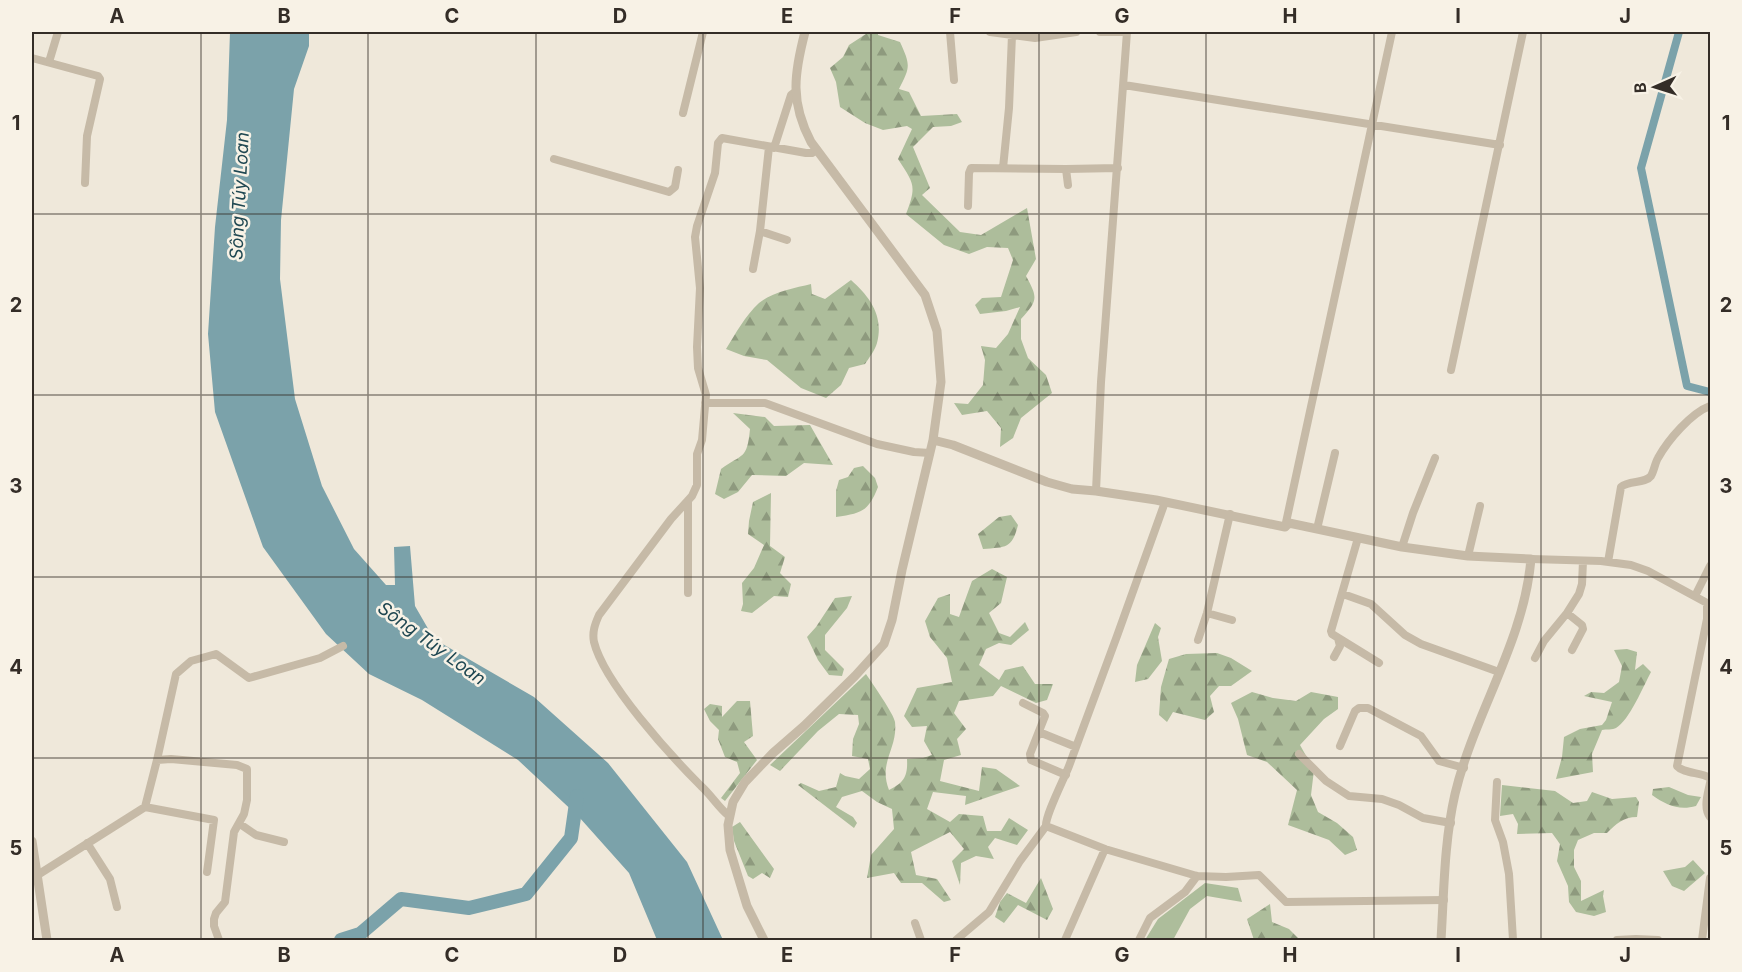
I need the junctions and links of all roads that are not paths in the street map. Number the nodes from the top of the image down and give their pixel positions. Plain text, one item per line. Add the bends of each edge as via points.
1 (58, 32) edge
2 (703, 32) edge
3 (805, 32) edge
4 (950, 32) edge
5 (990, 32) edge
6 (1076, 32) edge
7 (1101, 32) edge
8 (1127, 32) edge
9 (1392, 32) edge
10 (1523, 32) edge
11 (1012, 35) junction
12 (32, 58) edge
13 (49, 62) junction
14 (954, 80) dead end
15 (1124, 85) junction
16 (795, 92) junction
17 (683, 113) dead end
18 (1372, 125) junction
19 (1500, 145) junction
20 (772, 147) junction
21 (817, 150) junction
22 (554, 159) dead end
23 (1003, 168) junction
24 (1118, 168) junction
25 (1066, 169) junction
26 (678, 170) dead end
27 (85, 183) dead end
28 (1068, 185) dead end
29 (968, 206) dead end
30 (760, 231) junction
31 (787, 240) dead end
32 (753, 269) dead end
33 (1451, 370) dead end
34 (705, 403) junction
35 (1710, 406) edge
36 (933, 440) junction
37 (930, 453) junction
38 (1335, 453) dead end
39 (1436, 458) dead end
40 (1096, 491) junction
41 (688, 501) junction
42 (1165, 502) junction
43 (1480, 506) dead end
44 (1230, 514) junction
45 (1285, 527) junction
46 (1317, 529) junction
47 (1358, 538) junction
48 (1402, 546) junction
49 (1468, 555) junction
50 (1531, 559) junction
51 (1583, 561) junction
52 (1608, 562) junction
53 (1710, 566) edge
54 (688, 593) dead end
55 (1343, 594) junction
56 (1695, 596) junction
57 (1709, 603) edge
58 (1207, 613) junction
59 (1567, 613) junction
60 (1232, 620) dead end
61 (1338, 638) junction
62 (1198, 640) dead end
63 (343, 646) dead end
64 (1572, 650) dead end
65 (1334, 657) dead end
66 (1535, 658) dead end
67 (1379, 663) dead end
68 (1499, 672) junction
69 (1023, 703) dead end
70 (1039, 732) junction
71 (1340, 746) dead end
72 (1076, 747) junction
73 (1299, 754) dead end
74 (158, 760) junction
75 (1464, 768) junction
76 (1066, 775) junction
77 (1710, 777) edge
78 (1497, 782) dead end
79 (1710, 783) edge
80 (145, 807) junction
81 (729, 816) junction
82 (1710, 817) edge
83 (1451, 823) junction
84 (240, 824) junction
85 (1046, 825) junction
86 (32, 841) edge
87 (284, 842) dead end
88 (87, 843) junction
89 (1105, 849) junction
90 (207, 872) dead end
91 (36, 876) junction
92 (1197, 876) junction
93 (1710, 878) edge
94 (1444, 900) junction
95 (117, 907) dead end
96 (915, 923) dead end
97 (47, 940) edge
98 (219, 940) edge
99 (764, 940) edge
100 (921, 940) edge
101 (956, 940) edge
102 (1066, 940) edge
103 (1139, 940) edge
104 (1441, 940) edge
105 (1513, 940) edge
106 (1617, 940) edge
107 (1658, 940) edge
108 (1701, 940) edge

1 - 13 street
2 - 17 street
3 - 16 street
4 - 14 street
5 - 11 street
6 - 11 street via 1035,38
7 - 8 street
8 - 15 street
9 - 18 street
10 - 19 street
11 - 23 street
12 - 13 street
13 - 27 street via 100,79 87,136
15 - 18 street
15 - 24 street
16 - 20 street
16 - 21 street via 801,121
18 - 19 street
18 - 45 street
19 - 33 street
20 - 21 street via 806,153
20 - 30 street
20 - 34 street via 727,139 719,140 717,147 715,173 697,226 695,248 700,288 698,368
21 - 36 street via 925,295 937,331 940,358
22 - 26 street via 669,192 675,187
23 - 25 street
23 - 29 street via 970,169
24 - 25 street
24 - 40 street
25 - 28 street
30 - 31 street
30 - 32 street
34 - 37 street via 765,403 877,444
34 - 41 street via 697,454 697,485
35 - 52 street via 1696,413 1683,427 1647,479 1621,487
36 - 37 street
36 - 40 street via 1047,482
37 - 81 street via 884,644 745,782
38 - 46 street
39 - 48 street
40 - 42 street
41 - 54 street
41 - 81 street via 599,615 594,640 623,696
42 - 44 street
42 - 72 street
43 - 49 street
44 - 45 street
44 - 58 street
45 - 46 street via 1289,523
46 - 47 street
47 - 48 street
47 - 55 street
48 - 49 street
49 - 50 street
50 - 51 street
50 - 68 street via 1515,631
51 - 52 street
51 - 59 street via 1581,590
52 - 56 street via 1640,568
53 - 56 street
55 - 61 street via 1331,630
55 - 68 street via 1371,604 1421,645
56 - 57 street
57 - 77 street via 1677,766
58 - 60 street
58 - 62 street
59 - 64 street via 1583,629
59 - 66 street
61 - 65 street via 1340,644
61 - 67 street
63 - 74 street via 320,658 249,678 216,654 191,661 176,674
68 - 75 street
69 - 70 street via 1044,714
70 - 72 street
70 - 76 street via 1031,760
71 - 75 street via 1355,711 1368,708 1421,736 1439,761
72 - 76 street
73 - 83 street via 1326,781 1349,796 1382,799 1423,818
74 - 80 street
74 - 84 street via 247,769 247,800
75 - 83 street
76 - 85 street
78 - 105 street via 1495,820 1509,874
79 - 82 street
80 - 88 street
80 - 90 street via 214,820
81 - 99 street via 730,850 747,906
83 - 94 street
84 - 87 street via 256,835
84 - 98 street via 234,831 225,902 214,919
85 - 89 street
85 - 101 street via 989,912
86 - 91 street
88 - 91 street
88 - 95 street via 110,879
89 - 92 street
89 - 102 street
91 - 97 street
92 - 94 street via 1259,875 1286,902
92 - 103 street via 1185,892 1150,918
93 - 108 street
94 - 104 street
96 - 100 street
106 - 107 street

